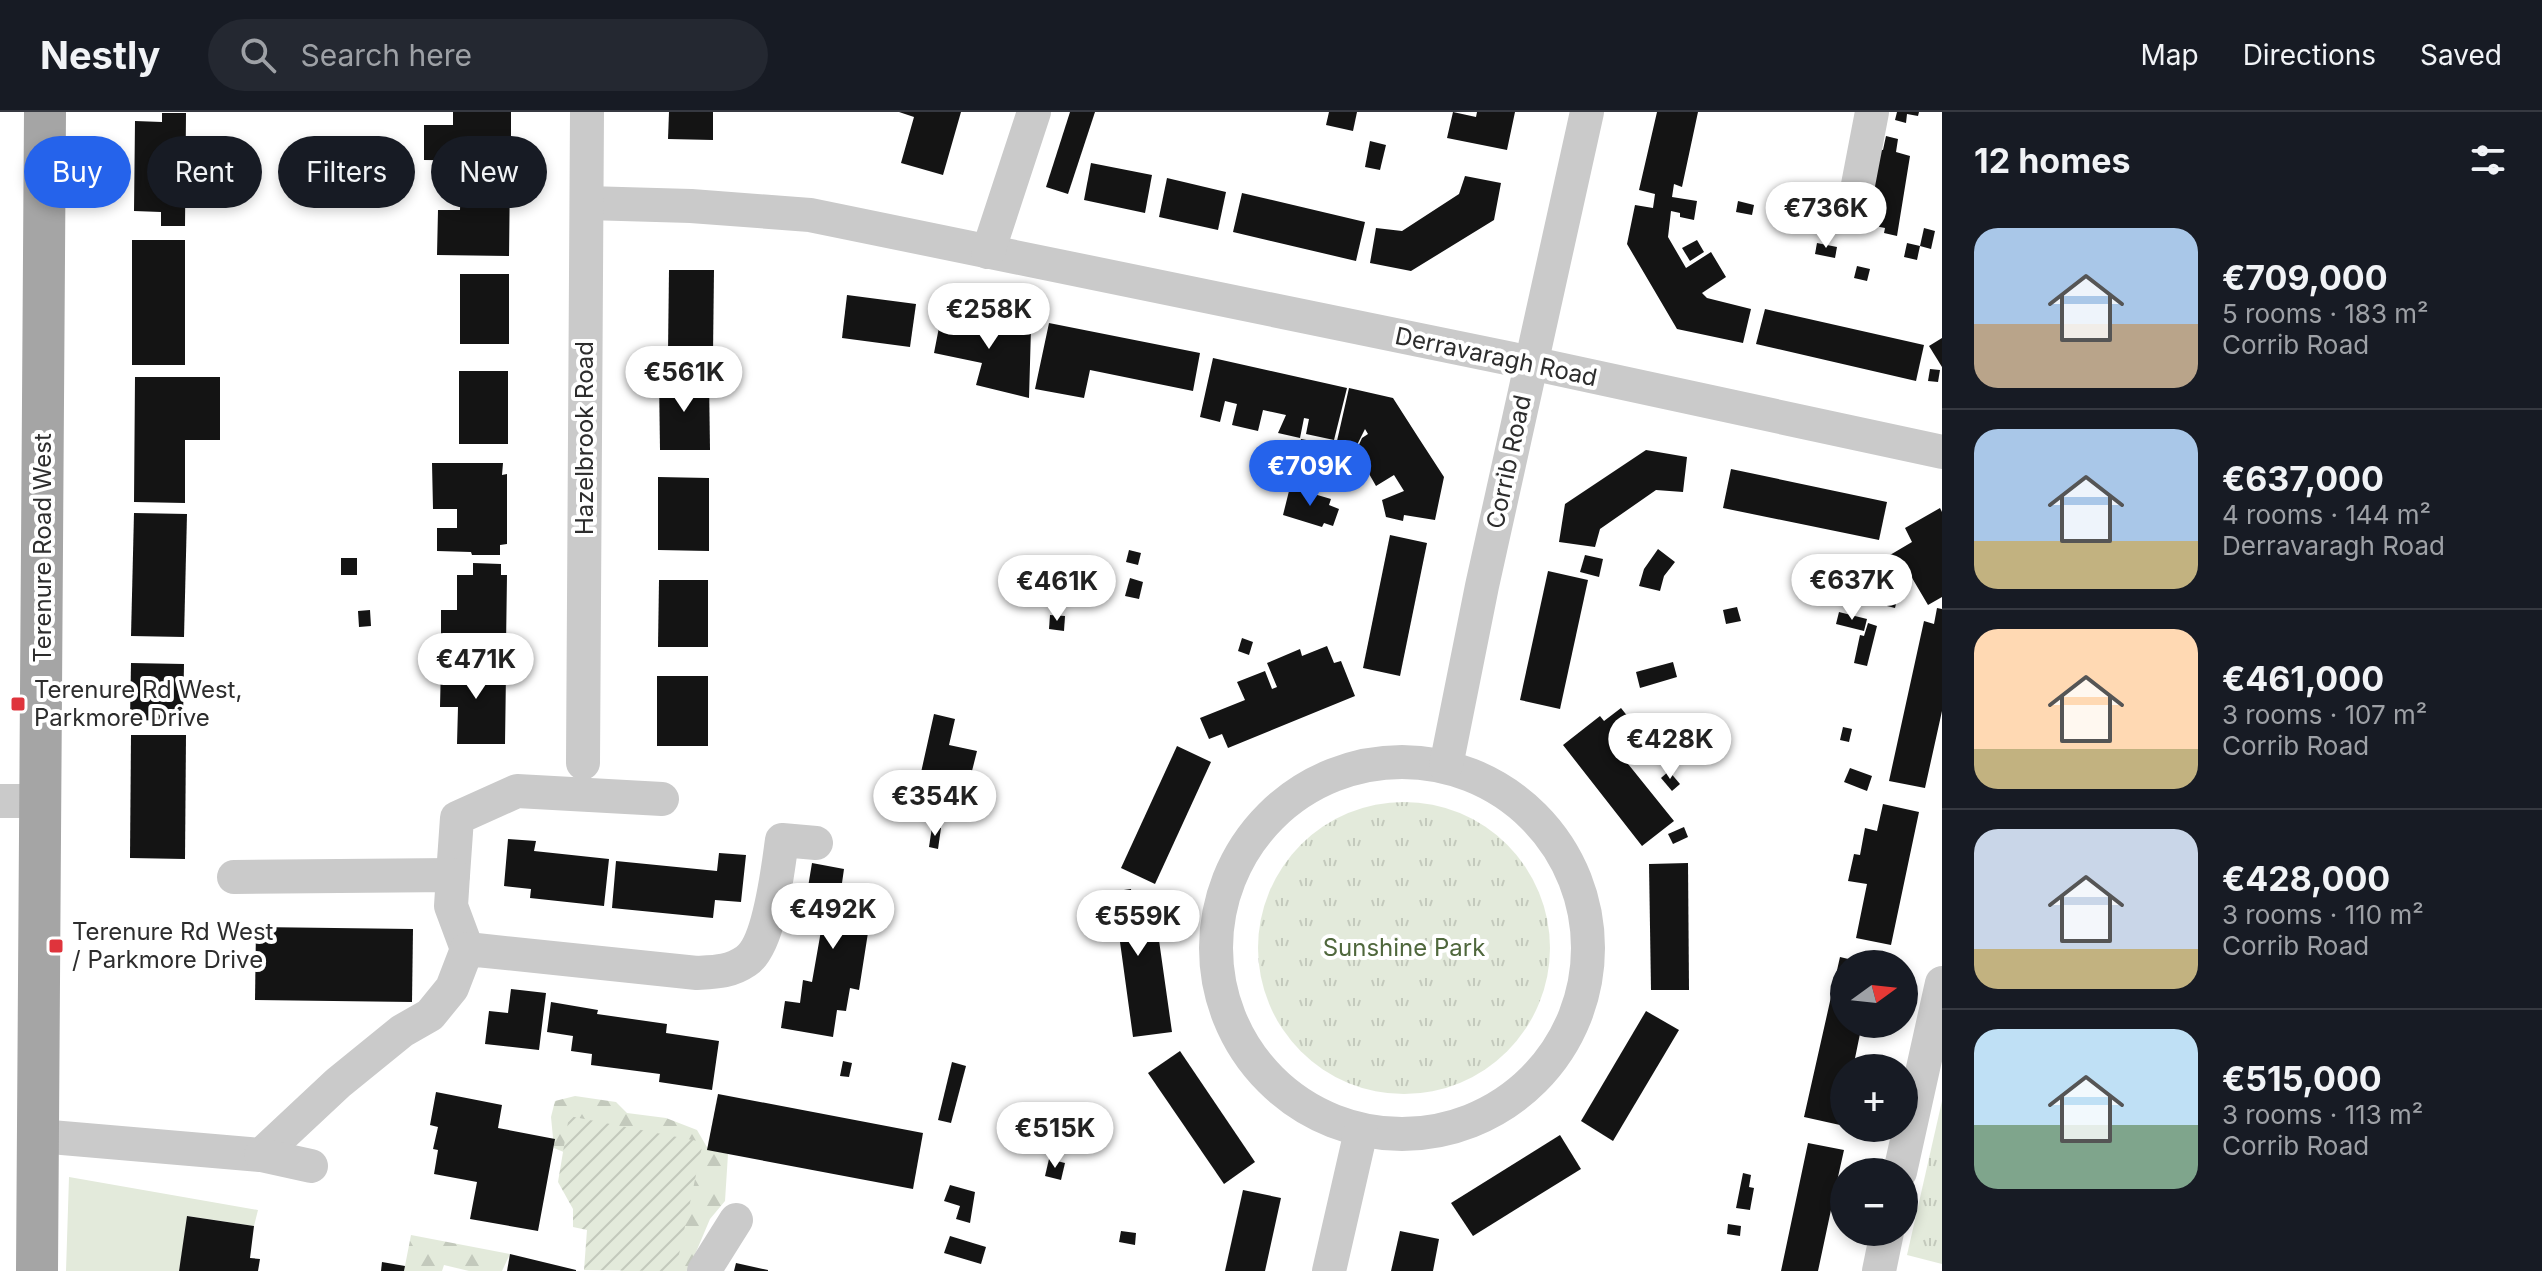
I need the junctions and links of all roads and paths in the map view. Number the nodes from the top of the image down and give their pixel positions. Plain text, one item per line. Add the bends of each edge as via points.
1 (45, 112) edge
2 (587, 112) edge
3 (1034, 112) edge
4 (1587, 112) edge
5 (1872, 112) edge
6 (587, 203) junction
7 (1852, 216) dead end
8 (988, 252) junction
9 (1530, 364) junction
10 (1942, 452) edge
11 (583, 763) dead end
12 (1446, 766) junction
13 (662, 799) dead end
14 (0, 801) edge
15 (41, 801) junction
16 (816, 843) dead end
17 (453, 875) junction
18 (234, 877) dead end
19 (467, 949) junction
20 (1942, 983) edge
21 (1361, 1131) junction
22 (39, 1136) junction
23 (261, 1155) junction
24 (1903, 1158) edge
25 (311, 1166) dead end
26 (736, 1220) dead end
27 (1884, 1246) edge
28 (37, 1271) edge
29 (704, 1271) edge
30 (1329, 1271) edge
31 (1879, 1271) edge

1 - 15 main road, Terenure Road West
2 - 6 street, Hazelbrook Road
3 - 8 street
4 - 9 street, Corrib Road
5 - 7 street
6 - 8 street, Derravaragh Road via 810,215
6 - 11 street, Hazelbrook Road
8 - 9 street, Derravaragh Road
9 - 10 street, Derravaragh Road
9 - 12 street, Corrib Road
12 - 21 street via 1505,792 1552,837 1581,895 1589,959 1574,1022 1539,1076 1519,1092 1488,1115 1426,1134
12 - 21 street via 1401,761 1356,767 1314,783 1277,810 1247,844 1227,884 1217,928 1217,973 1229,1018 1250,1057 1281,1091 1319,1116
13 - 17 street via 517,791 457,818
14 - 15 street
15 - 22 main road, Terenure Road West
16 - 19 street via 782,840 762,937 749,959 725,972
17 - 18 street
17 - 19 street via 451,906
19 - 23 street via 452,988 430,1015 338,1083
20 - 24 street
21 - 30 street
22 - 23 street
22 - 28 main road, Terenure Road West
23 - 25 street
26 - 29 street
27 - 31 street

